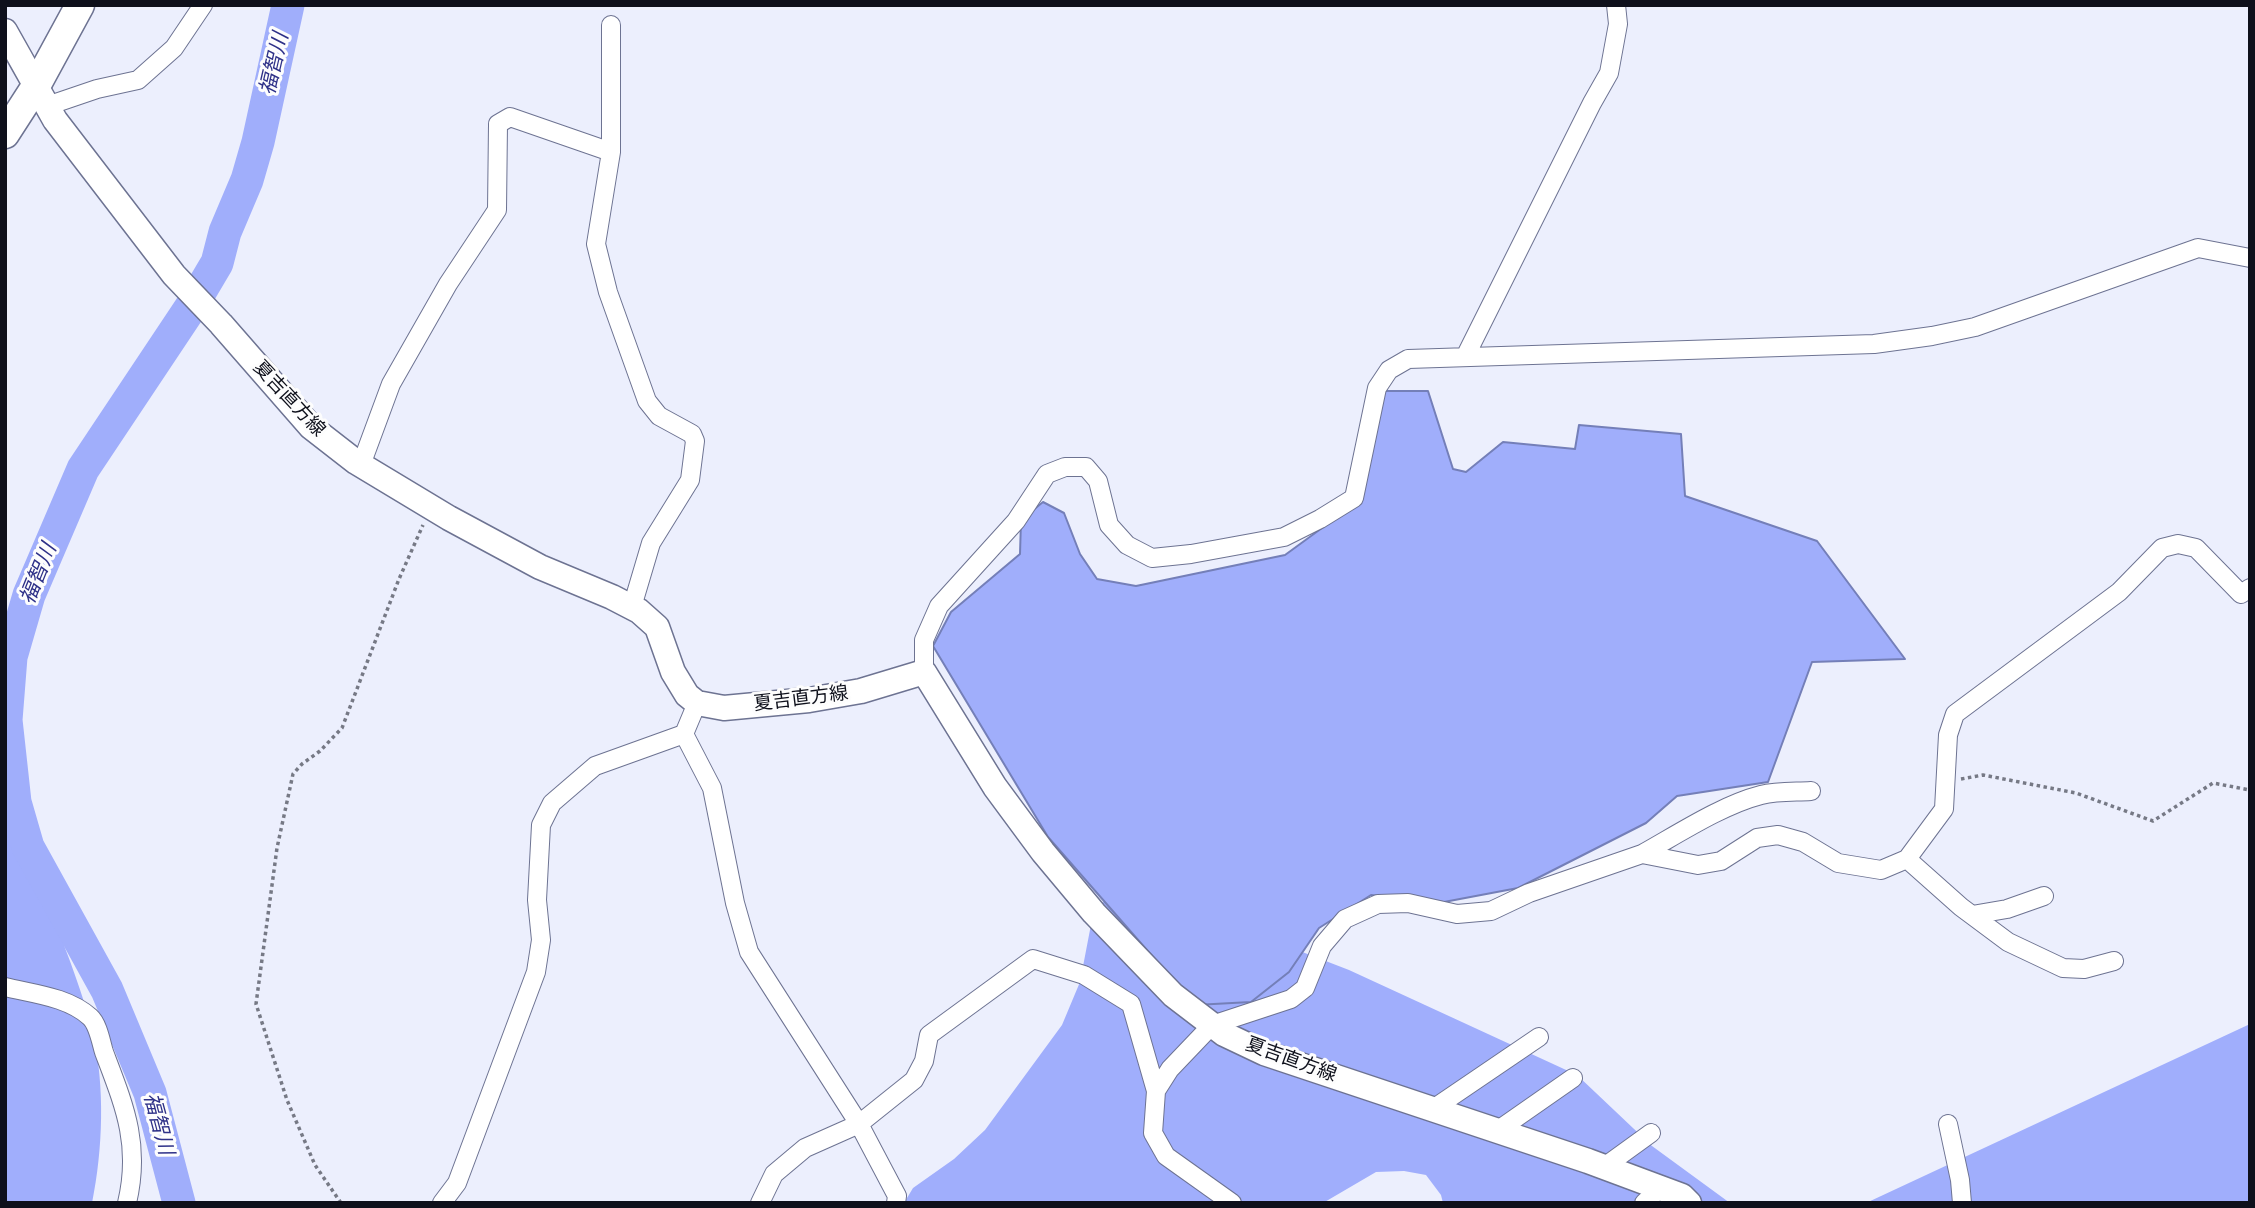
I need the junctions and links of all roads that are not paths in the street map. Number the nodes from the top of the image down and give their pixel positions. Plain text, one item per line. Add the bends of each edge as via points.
1 (80, 5) edge
2 (203, 5) edge
3 (1616, 5) edge
4 (611, 25) dead end
5 (5, 31) edge
6 (42, 96) junction
7 (5, 134) edge
8 (611, 152) junction
9 (2250, 258) edge
10 (1466, 355) junction
11 (361, 465) junction
12 (2250, 588) edge
13 (632, 607) junction
14 (924, 672) junction
15 (697, 703) junction
16 (684, 734) junction
17 (1811, 791) dead end
18 (1642, 854) junction
19 (1907, 859) junction
20 (2044, 896) dead end
21 (1972, 915) junction
22 (2114, 961) dead end
23 (5, 987) edge
24 (1212, 1025) junction
25 (1539, 1037) dead end
26 (1573, 1078) dead end
27 (1156, 1091) junction
28 (1433, 1110) junction
29 (1948, 1124) dead end
30 (859, 1125) junction
31 (1497, 1131) junction
32 (1651, 1133) dead end
33 (1604, 1167) junction
34 (1652, 1195) edge
35 (127, 1203) edge
36 (442, 1203) edge
37 (760, 1203) edge
38 (896, 1203) edge
39 (1233, 1203) edge
40 (1689, 1203) edge
41 (1962, 1203) edge

1 - 6 main road
2 - 6 street via 174,48 138,80
3 - 10 street via 1618,24 1609,73
4 - 8 street
5 - 6 main road, 夏吉直方線
6 - 7 main road
6 - 11 main road, 夏吉直方線 via 55,120 174,275 311,427
8 - 11 street via 510,117 498,124 498,209 448,284 391,384
8 - 13 street via 596,244 608,292 647,401 659,416 695,441 690,480 651,543
9 - 10 street via 2198,248 1975,327 1886,342
10 - 14 street via 1408,359 1389,370 1377,388 1354,498 1284,537 1153,558 1127,545 1109,525 1098,481 1086,467 1065,467 1047,474 1016,521 939,606 924,639
11 - 13 main road, 夏吉直方線 via 540,567
12 - 19 street via 2241,594 2196,548 2178,544 2162,548 2119,592 1955,714 1948,735 1944,809
13 - 15 main road, 夏吉直方線 via 657,627 673,671
14 - 15 main road, 夏吉直方線 via 862,691 809,700 724,709
14 - 24 main road, 夏吉直方線 via 995,786 1043,852 1173,995
15 - 16 street
16 - 30 street via 712,788 749,952
16 - 36 street via 595,766 552,803 541,825 537,900 541,940 536,972 457,1182
17 - 18 street via 1759,796
18 - 19 street via 1698,865 1721,861 1757,838 1778,835 1803,842 1838,863 1881,870
18 - 24 street via 1529,892 1491,911 1458,914 1409,902 1378,904 1345,919 1322,946 1305,988 1291,999
19 - 21 street
20 - 21 street
21 - 22 street via 2008,942 2063,968 2084,969
23 - 35 street via 69,1002 92,1019 128,1118 133,1159
24 - 27 street via 1170,1069
24 - 28 main road, 夏吉直方線 via 1264,1053
25 - 28 street
26 - 31 street
27 - 30 street via 1131,1004 1084,975 1033,959 929,1035 914,1080
27 - 39 street via 1153,1133 1166,1156
28 - 31 main road, 夏吉直方線
29 - 41 street
30 - 37 street via 805,1148 774,1174
30 - 38 street via 897,1196
31 - 33 main road, 夏吉直方線
32 - 33 street
33 - 34 main road, 夏吉直方線
34 - 40 main road, 夏吉直方線 via 1682,1196

